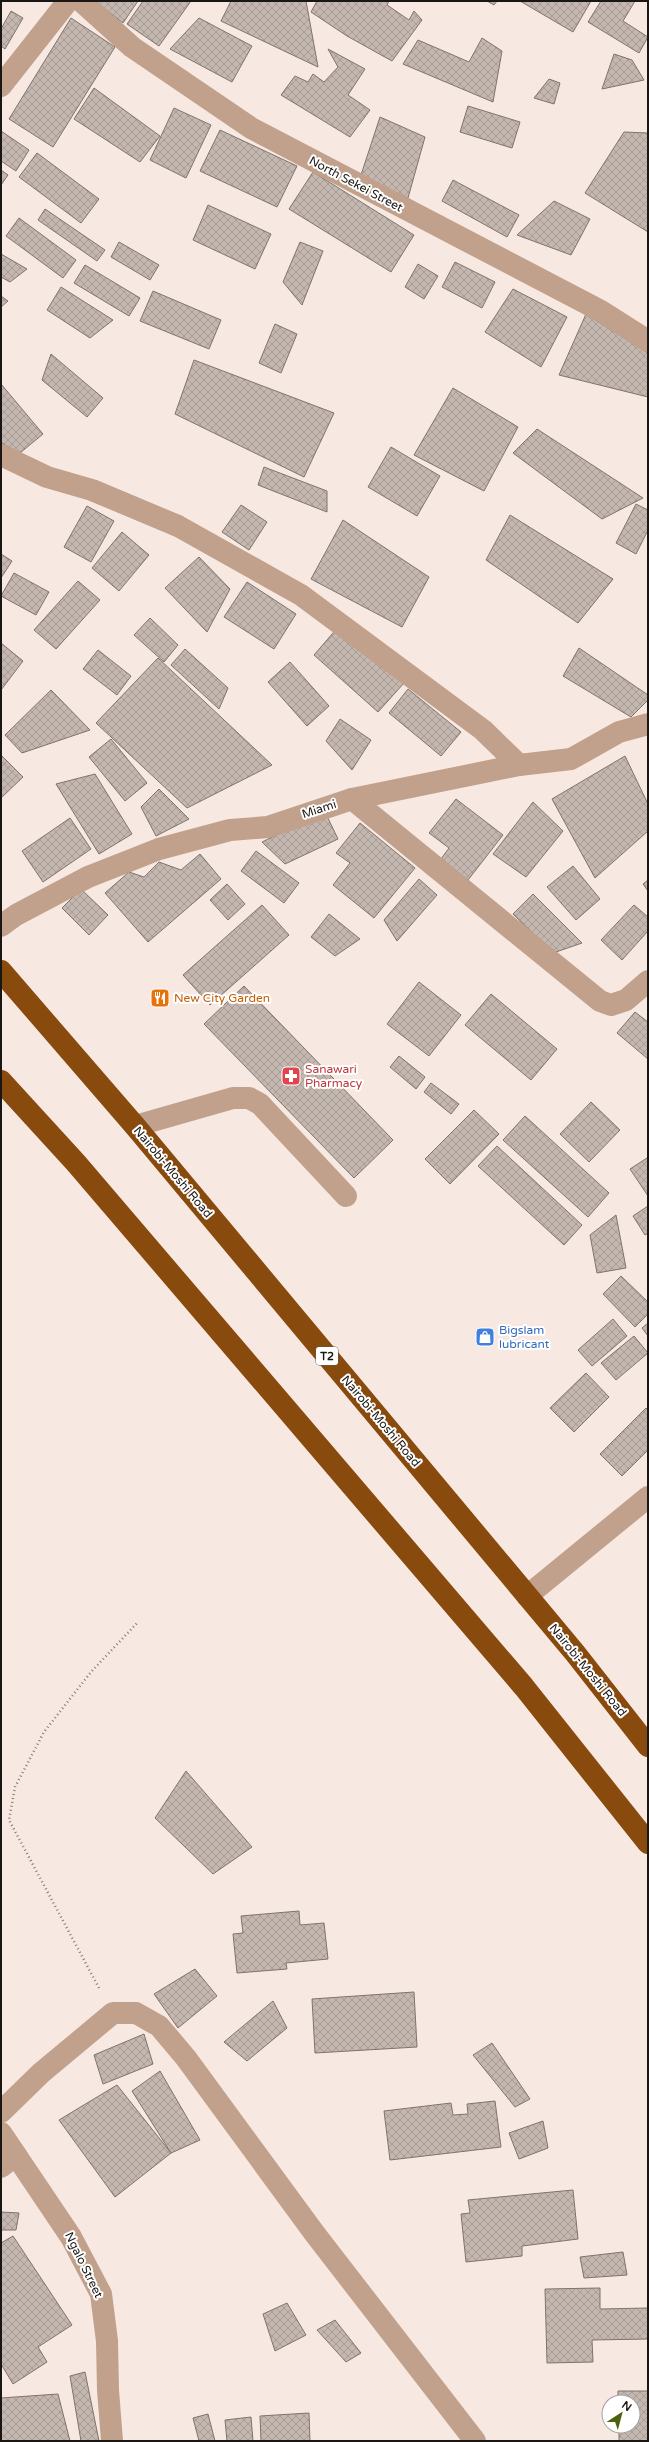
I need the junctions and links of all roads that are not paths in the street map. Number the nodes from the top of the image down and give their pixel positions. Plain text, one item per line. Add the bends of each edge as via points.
1 (68, 1) edge
2 (81, 1) edge
3 (1, 86) edge
4 (648, 341) edge
5 (1, 456) edge
6 (648, 724) edge
7 (519, 765) junction
8 (352, 799) junction
9 (1, 926) edge
10 (1, 971) edge
11 (648, 981) edge
12 (1, 1081) edge
13 (135, 1126) junction
14 (346, 1196) dead end
15 (648, 1497) edge
16 (527, 1596) junction
17 (648, 1746) edge
18 (648, 1843) edge
19 (1, 2112) edge
20 (1, 2133) edge
21 (8, 2161) edge
22 (112, 2441) edge
23 (475, 2441) edge

1 - 3 street
2 - 4 street, North Sekei Street via 132,47 251,128 601,311
5 - 7 street via 47,477 92,490 178,526 301,595 483,730
6 - 7 street, Miami via 619,732 571,759
7 - 8 street, Miami
8 - 9 street, Miami via 268,827 230,830 159,849 88,877 16,915
8 - 11 street via 600,1001 612,1006 626,1000
10 - 13 highway, Nairobi-Moshi Road / T2
12 - 18 highway via 76,1163 524,1687
13 - 14 street via 233,1098 249,1098 260,1104
13 - 16 highway, Nairobi-Moshi Road / T2
15 - 16 street
16 - 17 highway, Nairobi-Moshi Road / T2
19 - 23 street via 41,2073 113,2013 136,2014 159,2026 186,2058 315,2234
20 - 21 street, Ngalo Street
21 - 22 street, Ngalo Street via 71,2237 101,2294 107,2341

